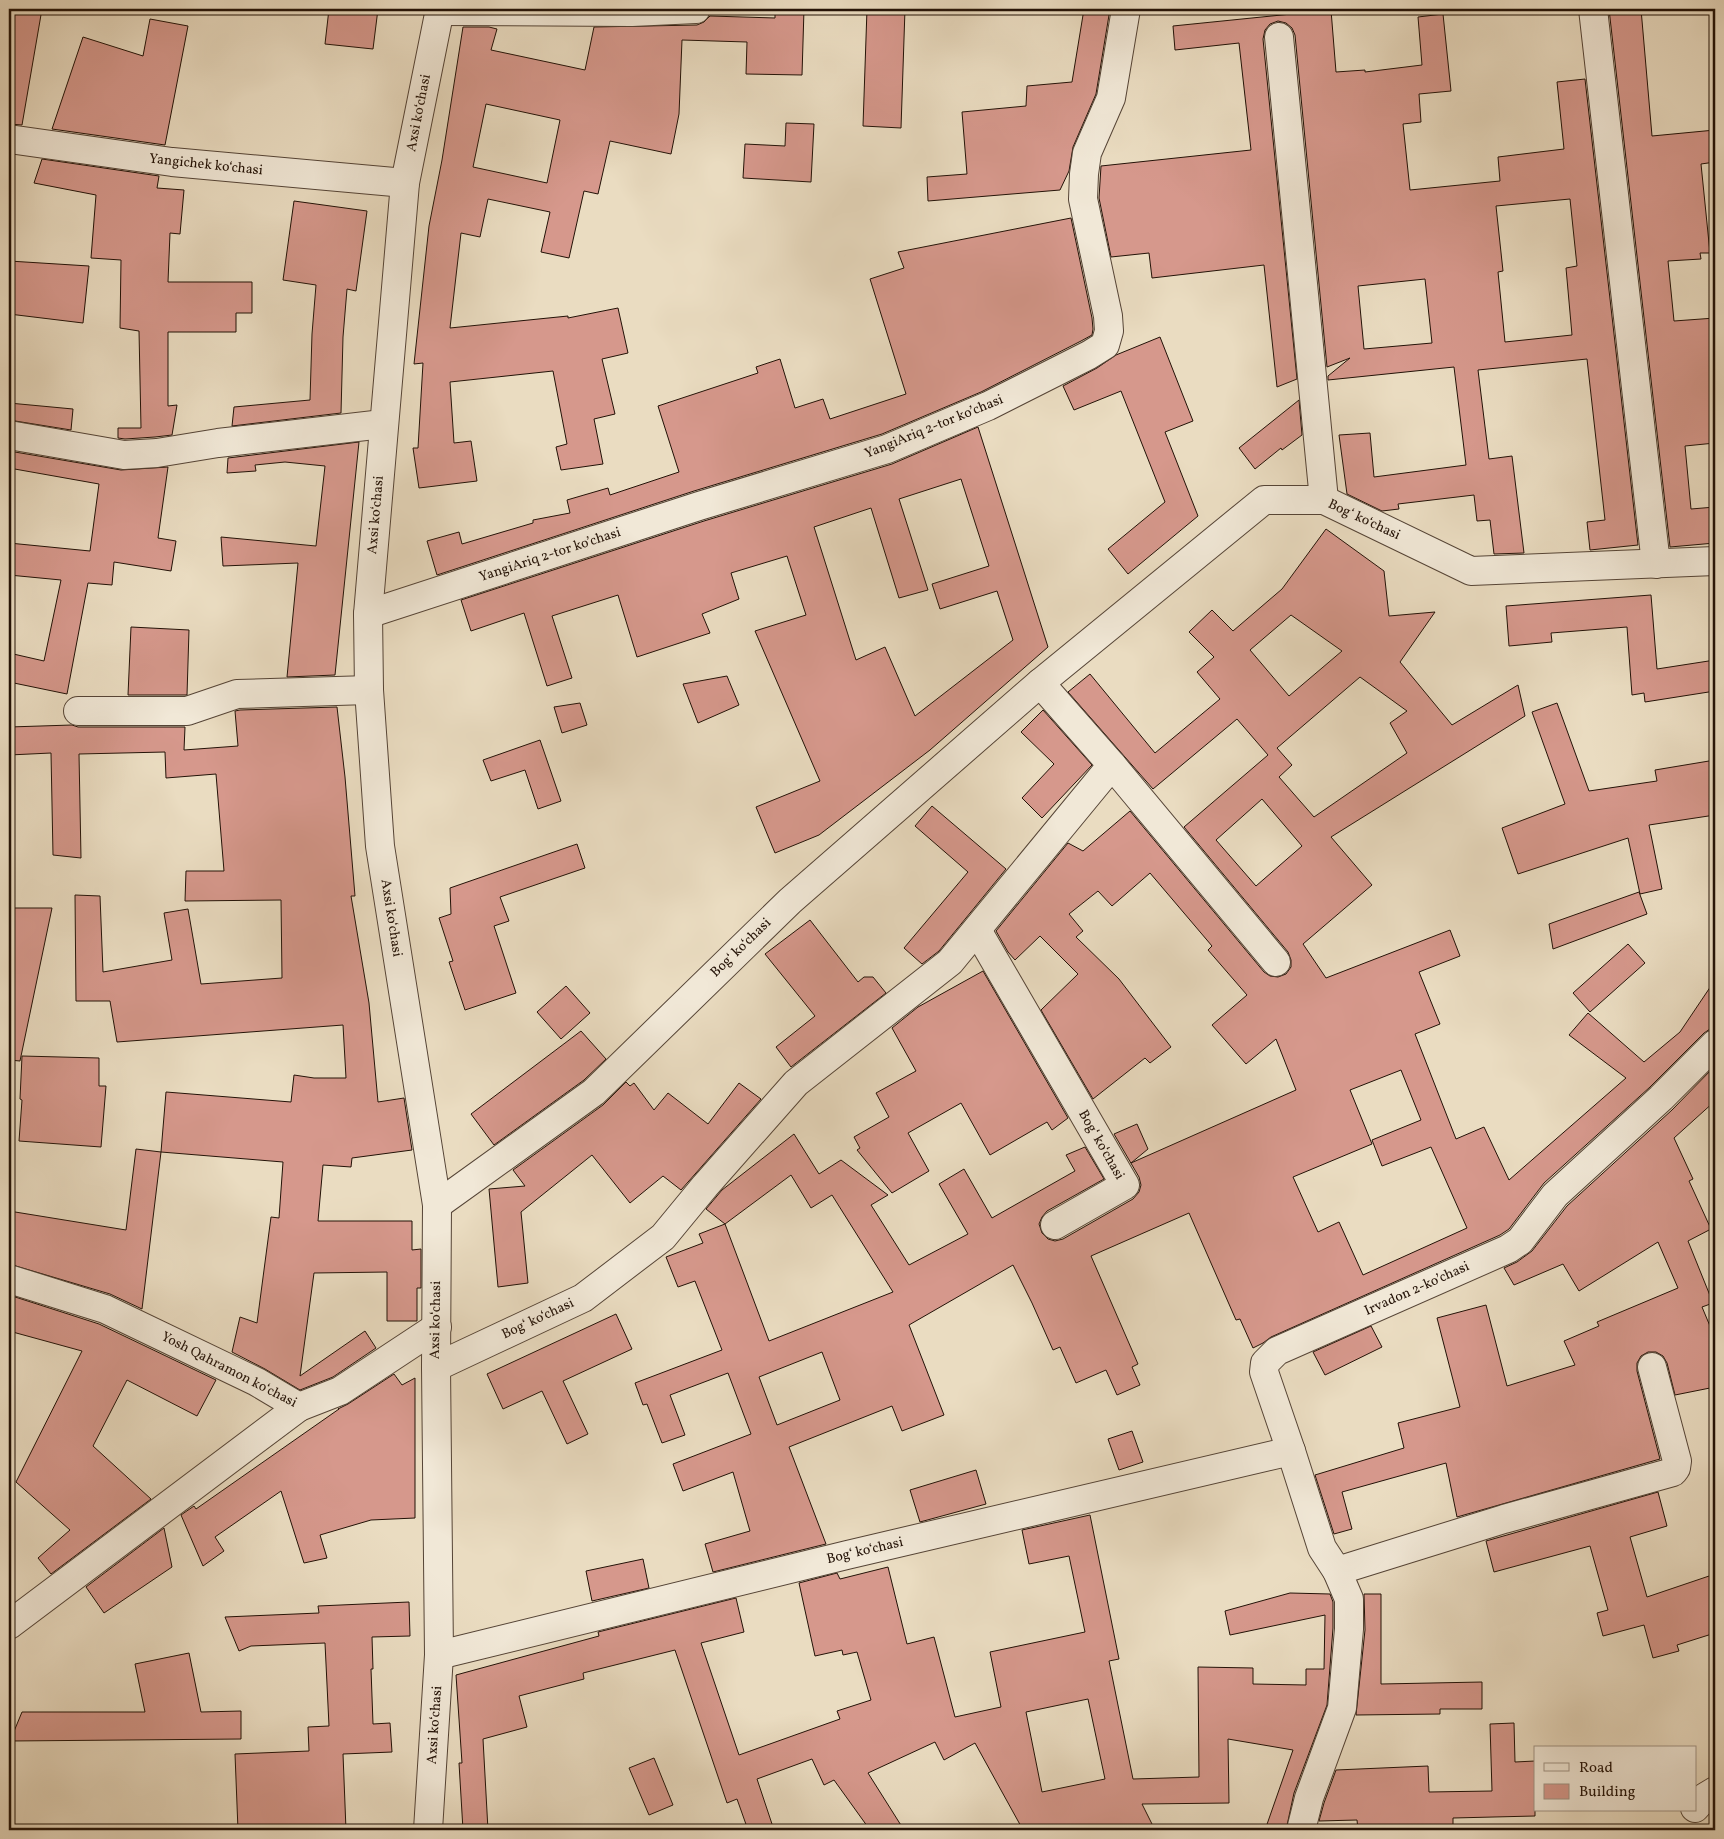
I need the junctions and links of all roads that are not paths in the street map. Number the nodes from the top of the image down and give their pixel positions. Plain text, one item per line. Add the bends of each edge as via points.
1 (696, 9) edge
2 (1126, 9) edge
3 (1593, 9) edge
4 (439, 10) edge
5 (1279, 37) dead end
6 (9, 139) edge
7 (405, 183) junction
8 (384, 424) junction
9 (9, 435) edge
10 (1324, 500) junction
11 (1715, 561) edge
12 (1656, 564) junction
13 (368, 614) junction
14 (1040, 683) junction
15 (369, 690) junction
16 (78, 712) dead end
17 (1112, 765) junction
18 (977, 930) junction
19 (1276, 962) dead end
20 (1715, 1044) edge
21 (437, 1205) junction
22 (1055, 1225) dead end
23 (9, 1279) edge
24 (437, 1327) junction
25 (436, 1366) junction
26 (1652, 1367) dead end
27 (299, 1407) junction
28 (1291, 1450) junction
29 (1337, 1571) junction
30 (9, 1625) edge
31 (439, 1655) junction
32 (1715, 1791) edge
33 (1696, 1808) edge
34 (1694, 1812) edge
35 (428, 1830) edge
36 (1301, 1830) edge
37 (1690, 1830) edge

1 - 4 street via 632,12
2 - 13 street, YangiАriq 2-tor koʼchasi via 1111,98 1087,153 1084,174 1083,199 1108,316 1109,331 1105,345 988,406 887,449 690,509
3 - 12 street
4 - 7 street, Axsi koʻchasi
5 - 10 street
6 - 7 street, Yangichek koʻchasi via 172,162
7 - 8 street, Axsi koʻchasi
8 - 9 street via 124,455
8 - 13 street, Axsi koʻchasi
10 - 12 street, Bogʻ koʻchasi via 1471,571
10 - 14 street, Bogʻ koʻchasi via 1264,500
11 - 12 street, Bogʻ koʻchasi
13 - 15 street, Axsi koʻchasi
14 - 17 street
14 - 21 street, Bogʻ koʻchasi via 790,901 594,1092
15 - 16 street via 237,694 187,711
15 - 21 street, Axsi koʻchasi via 380,846
17 - 18 street, Bogʻ koʻchasi
17 - 19 street
18 - 22 street, Bogʻ koʻchasi via 1125,1185
18 - 25 street, Bogʻ koʻchasi via 950,962 796,1083 663,1237 583,1298
20 - 28 street, Irvadon 2-koʼchasi via 1555,1195 1520,1241 1270,1356 1264,1372
21 - 24 street, Axsi koʻchasi
23 - 27 street, Yosh Qahramon koʻchasi via 105,1309 256,1382
24 - 25 street, Axsi koʻchasi
24 - 27 street, Yosh Qahramon koʻchasi via 340,1391
25 - 31 street, Axsi koʻchasi
26 - 29 street via 1677,1461 1673,1472 1504,1519
27 - 30 street
28 - 29 street, Irvadon 2-koʼchasi via 1322,1548
28 - 31 street, Bogʻ koʻchasi
29 - 36 street, Irvadon 2-koʼchasi via 1349,1599 1345,1691
31 - 35 street, Axsi koʻchasi
32 - 33 street
34 - 37 street

